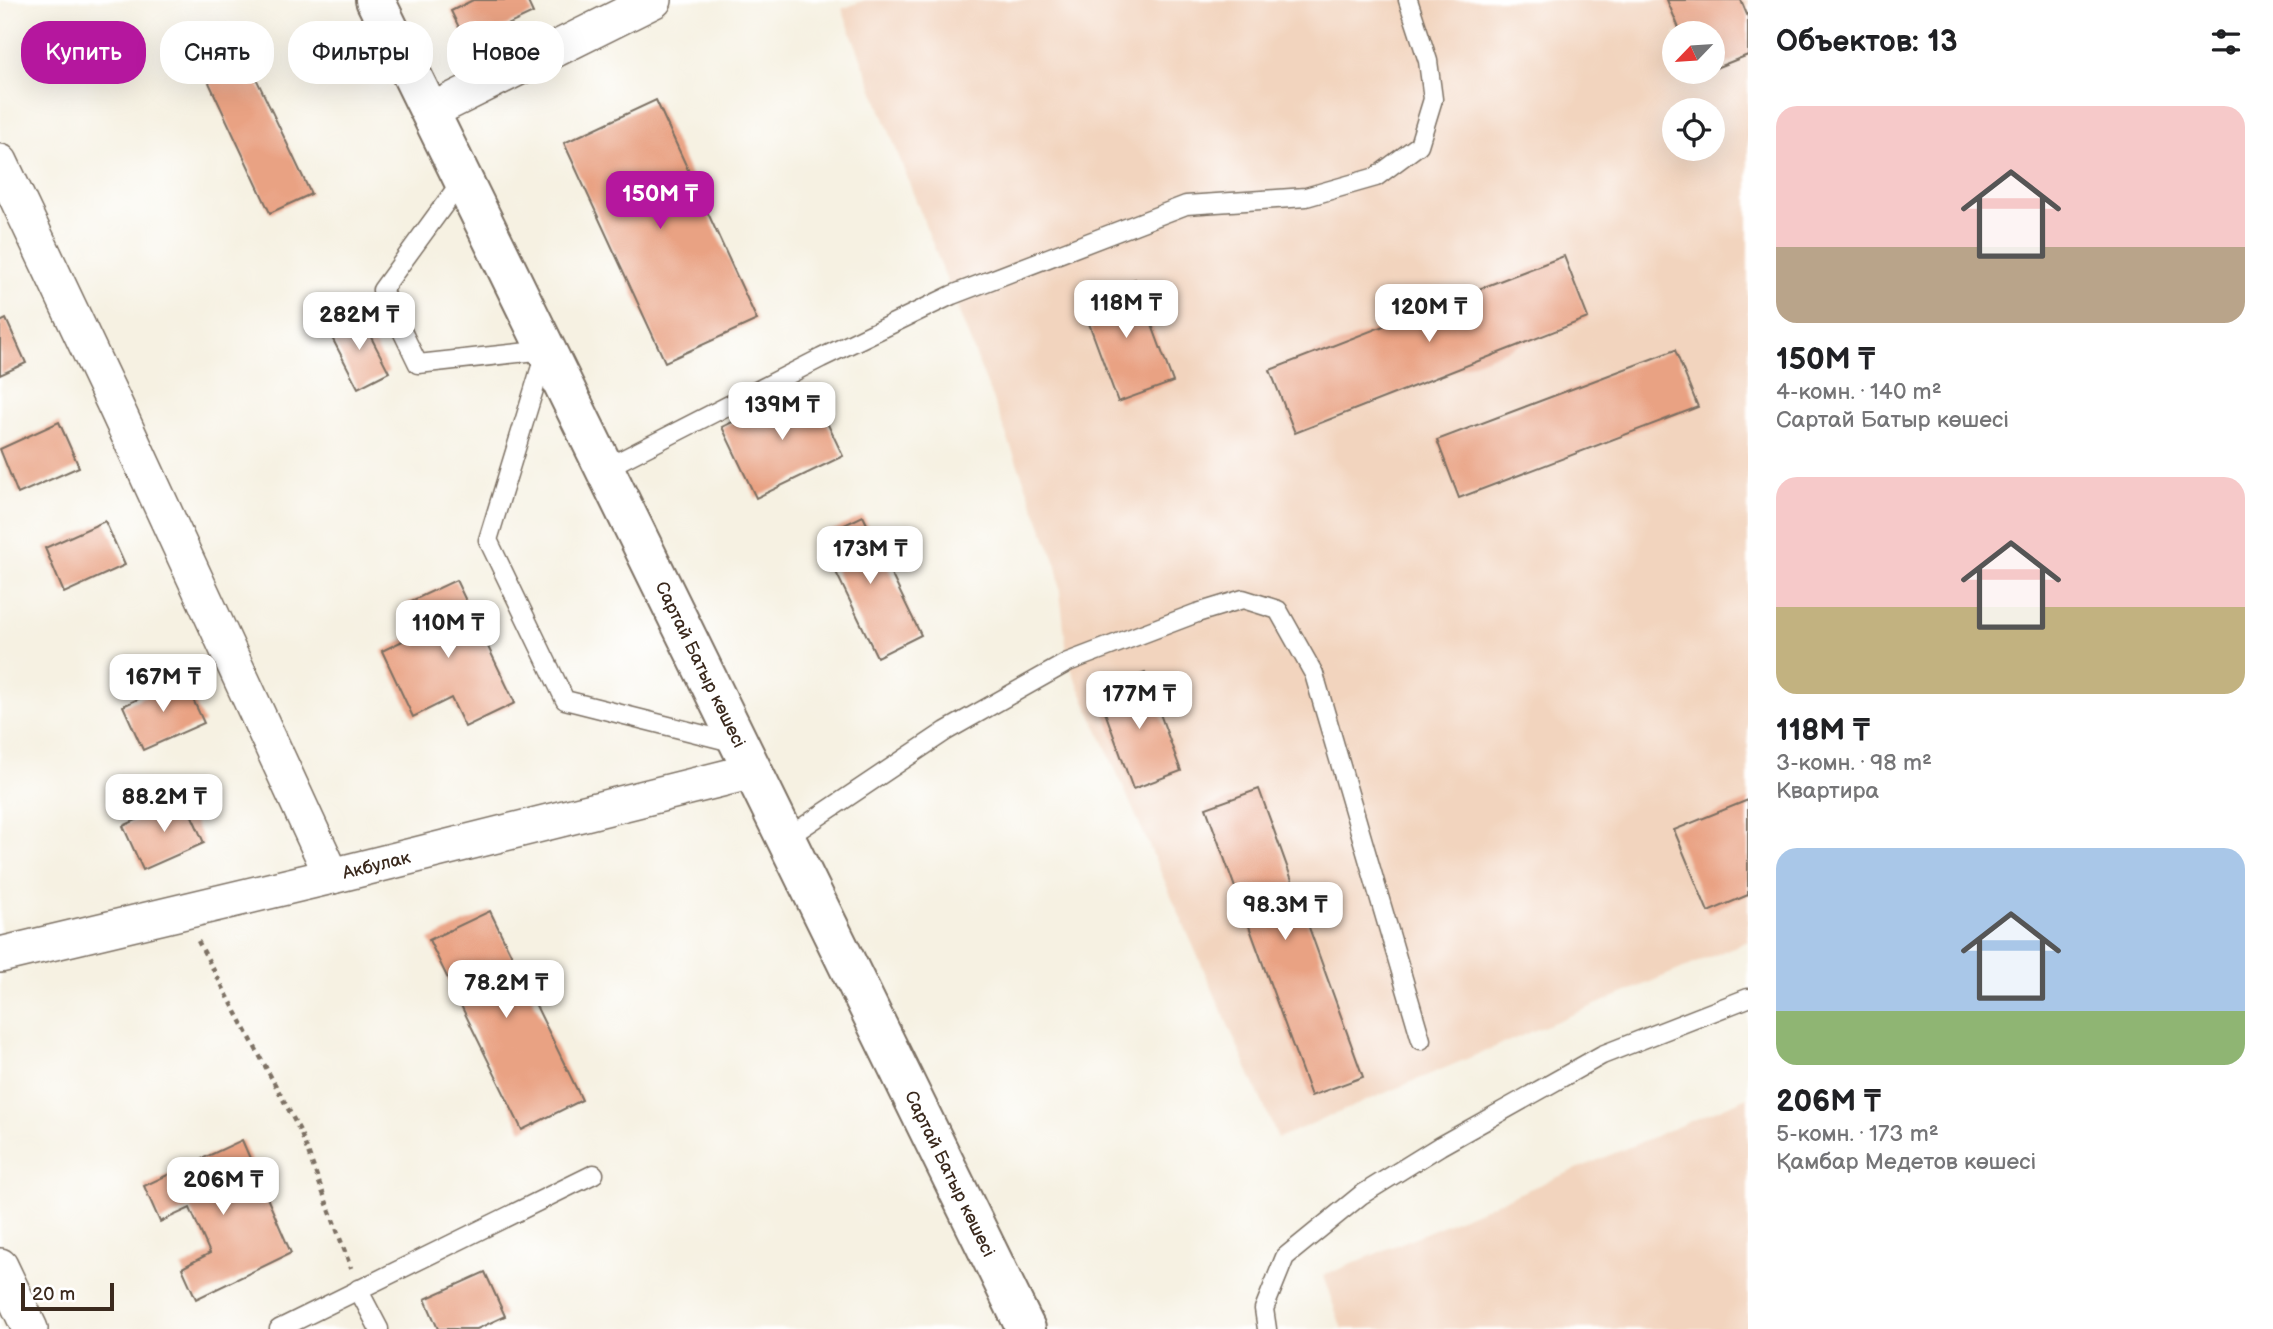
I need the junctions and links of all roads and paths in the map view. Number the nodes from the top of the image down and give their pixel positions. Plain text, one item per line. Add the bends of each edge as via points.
1 (375, 0) edge
2 (653, 0) edge
3 (1408, 0) edge
4 (430, 111) junction
5 (0, 162) edge
6 (463, 179) junction
7 (546, 350) junction
8 (604, 469) junction
9 (746, 758) junction
10 (785, 839) junction
11 (332, 876) junction
12 (183, 911) junction
13 (0, 954) edge
14 (1748, 998) edge
15 (1422, 1040) dead end
16 (594, 1174) dead end
17 (0, 1266) edge
18 (358, 1289) junction
19 (30, 1329) edge
20 (279, 1329) edge
21 (379, 1329) edge
22 (1026, 1329) edge
23 (1267, 1329) edge

1 - 4 highway, Сартай Батыр көшесі
2 - 4 street
3 - 8 lane via 1428,61 1433,99 1419,145 1376,177 1306,197 1186,205 952,295
4 - 6 highway, Сартай Батыр көшесі
5 - 11 street
6 - 7 highway, Сартай Батыр көшесі
6 - 7 lane via 382,290 418,364
7 - 8 highway, Сартай Батыр көшесі
7 - 9 lane via 488,540 565,700
8 - 9 highway, Сартай Батыр көшесі
9 - 10 highway, Сартай Батыр көшесі
9 - 11 street, Акбулак
10 - 15 lane via 946,731 1068,662 1243,598 1278,610 1314,674
10 - 22 highway, Сартай Батыр көшесі
11 - 12 street, Акбулак
12 - 13 street, Акбулак
12 - 18 path via 300,1131
14 - 23 lane via 1602,1055 1361,1195 1285,1257 1264,1309
16 - 18 lane
17 - 19 street
18 - 20 lane
18 - 21 lane

